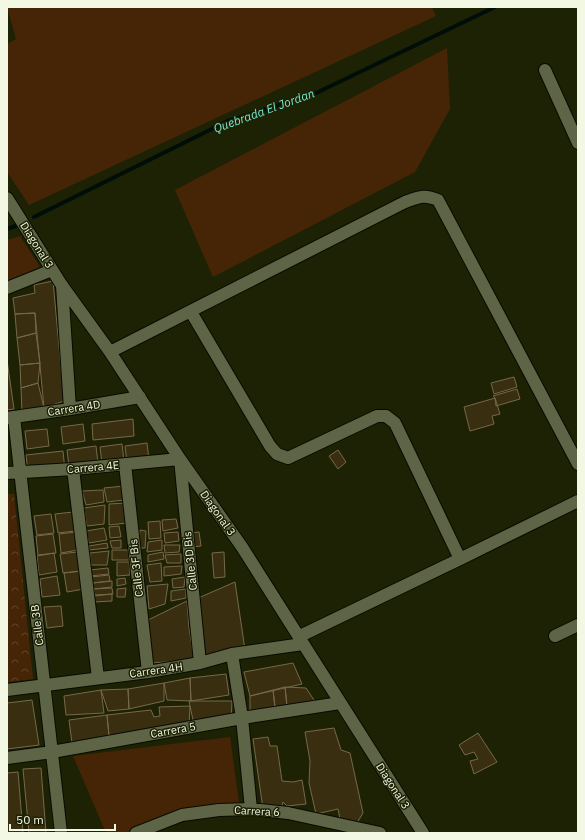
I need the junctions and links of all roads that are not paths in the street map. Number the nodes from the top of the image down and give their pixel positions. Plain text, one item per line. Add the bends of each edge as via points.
1 (545, 70) dead end
2 (578, 143) edge
3 (7, 198) edge
4 (52, 270) junction
5 (62, 284) junction
6 (7, 288) edge
7 (191, 312) junction
8 (110, 352) junction
9 (140, 397) junction
10 (70, 409) junction
11 (10, 418) edge
12 (180, 459) junction
13 (125, 464) junction
14 (578, 464) edge
15 (73, 469) junction
16 (20, 472) junction
17 (7, 473) edge
18 (578, 501) edge
19 (460, 560) junction
20 (578, 625) edge
21 (555, 636) dead end
22 (301, 640) junction
23 (232, 654) junction
24 (200, 663) junction
25 (148, 672) junction
26 (98, 678) junction
27 (44, 685) junction
28 (7, 690) edge
29 (340, 703) junction
30 (242, 718) junction
31 (52, 752) junction
32 (7, 758) edge
33 (250, 810) junction
34 (61, 833) edge
35 (136, 833) edge
36 (380, 833) edge
37 (422, 833) edge

1 - 2 street
3 - 4 street, Diagonal 3
4 - 5 street, Diagonal 3
4 - 6 street
5 - 8 street, Diagonal 3
5 - 10 street
7 - 8 street
7 - 14 street via 405,202 430,196 438,200
7 - 19 street via 277,454 288,458 378,416 386,416 395,424
8 - 9 street, Diagonal 3
9 - 10 street, Carrera 4D
9 - 12 street, Diagonal 3
10 - 11 street, Carrera 4D
11 - 16 street, Calle 3B
12 - 13 street, Carrera 4E
12 - 22 street, Diagonal 3 via 242,547
12 - 24 street, Calle 3D Bis
13 - 15 street, Carrera 4E
13 - 25 street, Calle 3F Bis
15 - 16 street, Carrera 4E
15 - 26 street
16 - 17 street, Carrera 4E
16 - 27 street, Calle 3B
18 - 19 street, Carrera 4H
19 - 22 street, Carrera 4H
20 - 21 street
22 - 23 street, Carrera 4H
22 - 29 street, Diagonal 3
23 - 24 street, Carrera 4H
23 - 30 street
24 - 25 street, Carrera 4H
25 - 26 street, Carrera 4H
26 - 27 street, Carrera 4H
27 - 28 street, Carrera 4H
27 - 31 street, Calle 3B
29 - 30 street, Carrera 5
29 - 37 street, Diagonal 3
30 - 31 street, Carrera 5
30 - 33 street
31 - 32 street, Carrera 5
31 - 34 street, Calle 3B
33 - 35 street, Carrera 6 via 219,810 182,815
33 - 36 street, Carrera 6 via 288,813

